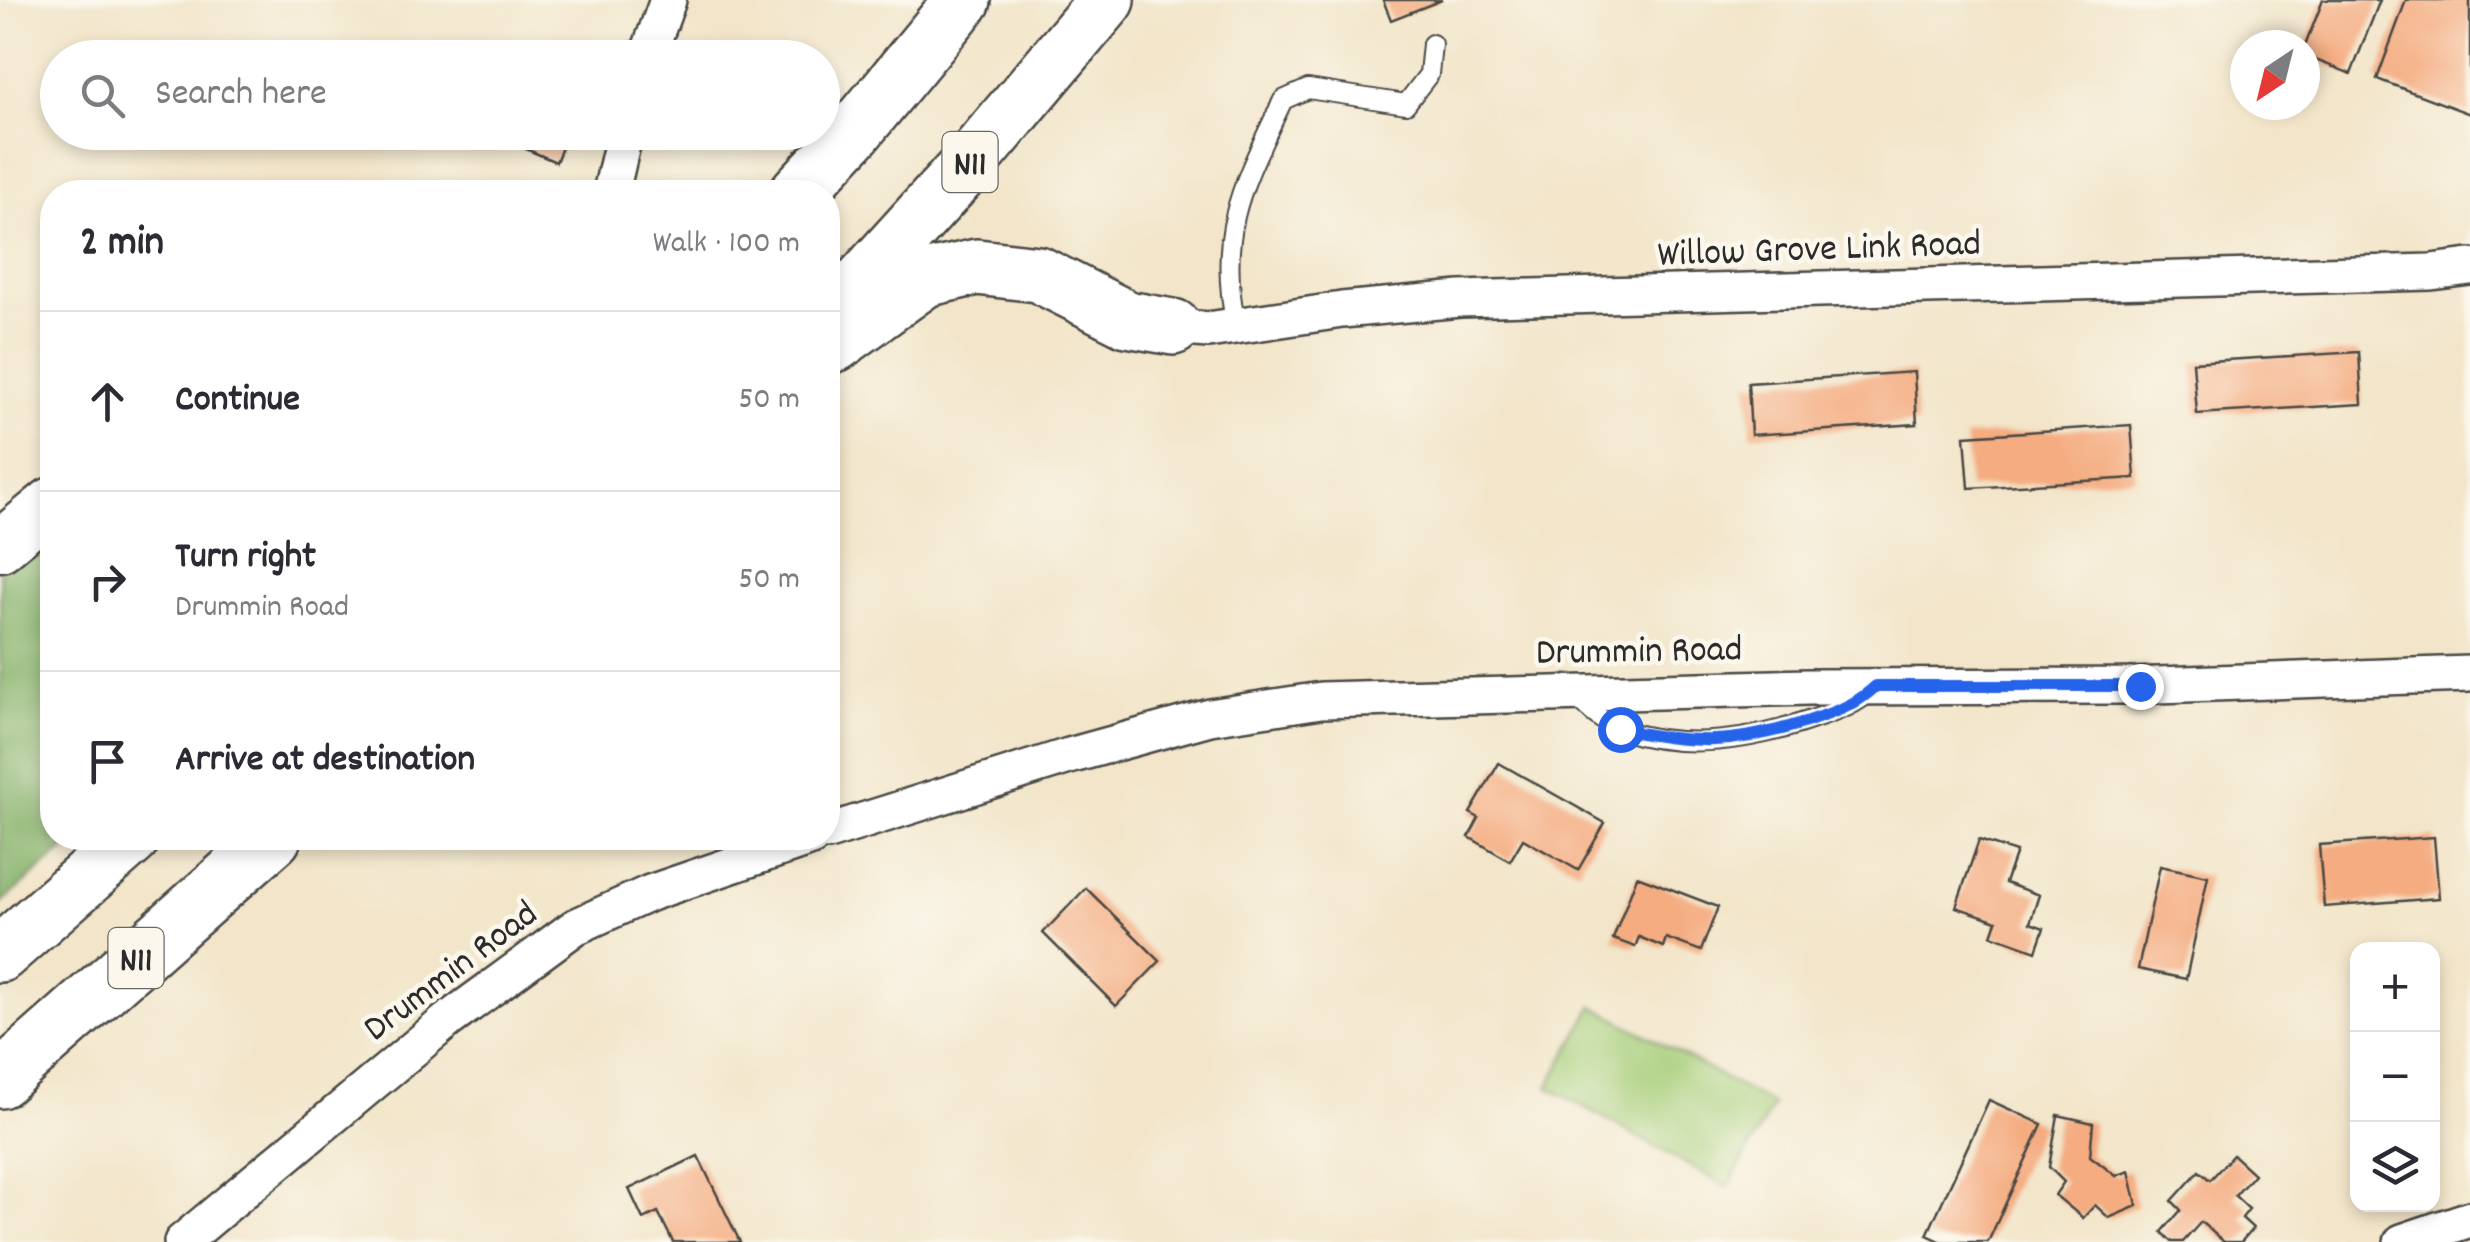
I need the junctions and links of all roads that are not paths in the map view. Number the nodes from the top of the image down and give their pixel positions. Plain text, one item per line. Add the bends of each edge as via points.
1 (668, 0) edge
2 (964, 0) edge
3 (1106, 0) edge
4 (654, 40) edge
5 (1432, 44) dead end
6 (855, 131) junction
7 (840, 138) edge
8 (840, 147) edge
9 (620, 150) edge
10 (815, 150) edge
11 (837, 150) edge
12 (614, 180) edge
13 (775, 180) edge
14 (809, 180) edge
15 (2470, 267) edge
16 (840, 306) edge
17 (1236, 326) junction
18 (1172, 327) joint
19 (840, 341) edge
20 (40, 513) edge
21 (0, 546) edge
22 (2470, 674) edge
23 (1876, 686) junction
24 (1572, 692) junction
25 (840, 828) edge
26 (118, 850) edge
27 (259, 850) edge
28 (775, 850) edge
29 (0, 954) edge
30 (0, 1080) edge
31 (2470, 1219) edge
32 (182, 1242) edge
33 (2402, 1242) edge

1 - 4 street
2 - 6 highway
3 - 16 highway, N11
5 - 17 lane via 1429,74 1406,104 1308,89 1284,100 1230,228 1228,286
6 - 7 highway
6 - 8 highway
9 - 12 street
10 - 13 highway
11 - 14 highway
15 - 17 street, Willow Grove Link Road via 1460,298
17 - 18 street, Willow Grove Link Road
18 - 19 highway via 1127,319 1038,274 977,267 925,279
20 - 21 main road
22 - 23 street, Drummin Road via 2129,686
23 - 24 street, Drummin Road
23 - 24 lane via 1855,705 1726,742 1620,729
24 - 25 street, Drummin Road via 1322,700 1210,718
26 - 29 highway, N11
27 - 30 highway, N11
28 - 32 street, Drummin Road via 575,927 448,1020
31 - 33 street

